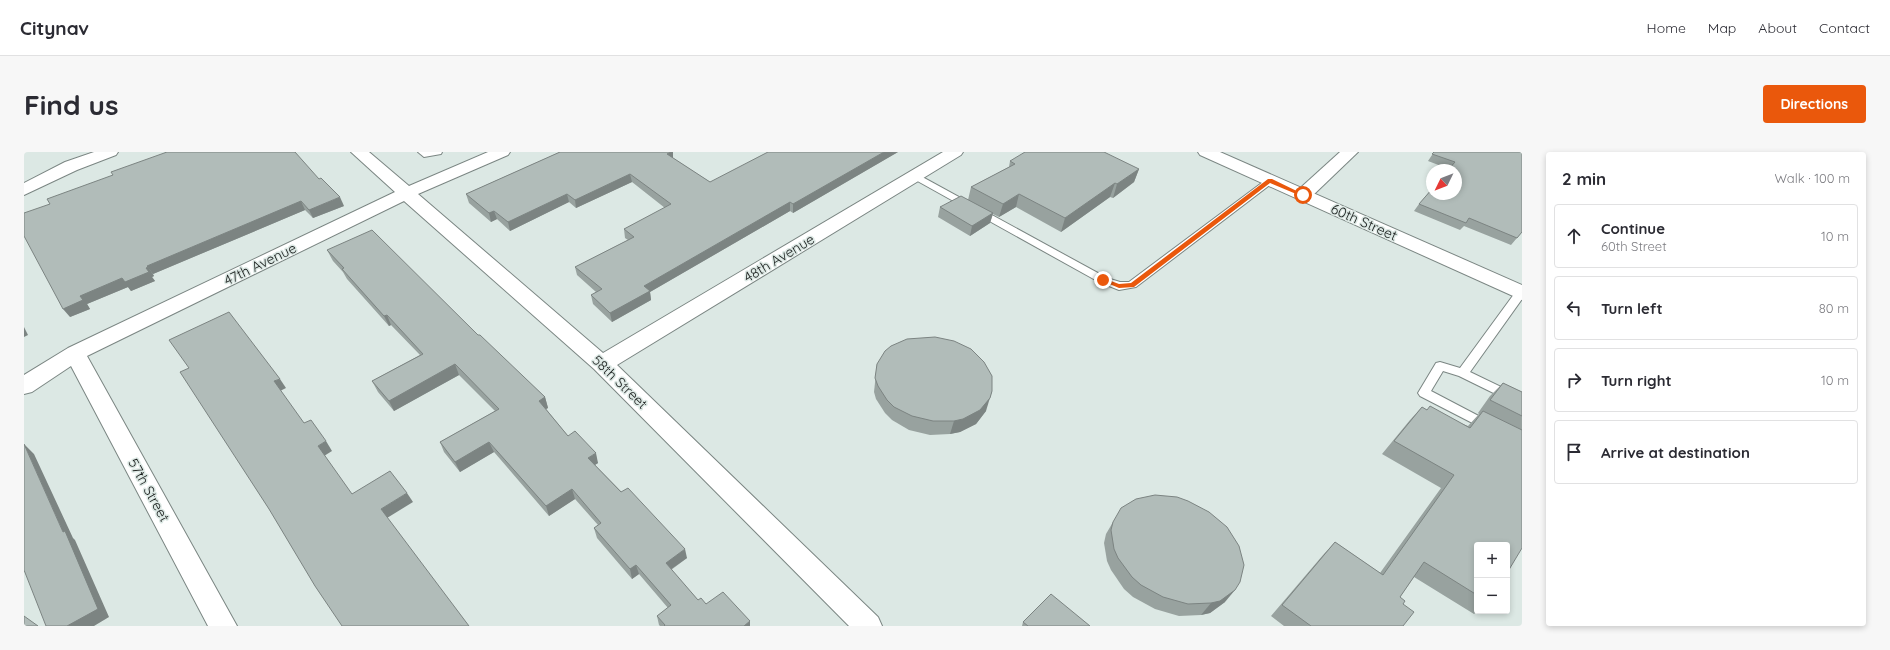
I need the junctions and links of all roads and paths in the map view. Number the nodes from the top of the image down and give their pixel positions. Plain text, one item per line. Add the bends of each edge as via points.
1 (110, 152) edge
2 (359, 152) edge
3 (422, 152) edge
4 (438, 152) edge
5 (502, 152) edge
6 (955, 152) edge
7 (1206, 152) edge
8 (1350, 152) edge
9 (915, 176) junction
10 (1270, 180) junction
11 (24, 190) edge
12 (407, 193) junction
13 (1303, 195) junction
14 (1522, 293) edge
15 (75, 353) junction
16 (602, 364) junction
17 (1464, 373) junction
18 (24, 386) edge
19 (1522, 402) edge
20 (1501, 433) edge
21 (223, 626) edge
22 (868, 626) edge

1 - 11 street via 70,166
2 - 12 street, 58th Street
3 - 4 lane
5 - 12 street, 47th Avenue
6 - 9 street, 48th Avenue
7 - 10 street, 60th Street
8 - 13 street
9 - 10 lane via 1103,280 1119,286 1132,285
9 - 16 street, 48th Avenue
10 - 13 street, 60th Street
12 - 15 street, 47th Avenue
12 - 16 street, 58th Street
13 - 14 street, 60th Street
14 - 17 lane
15 - 18 street, 47th Avenue
15 - 21 street, 57th Street
16 - 22 street, 58th Street
17 - 19 lane
17 - 20 lane via 1440,366 1424,393

